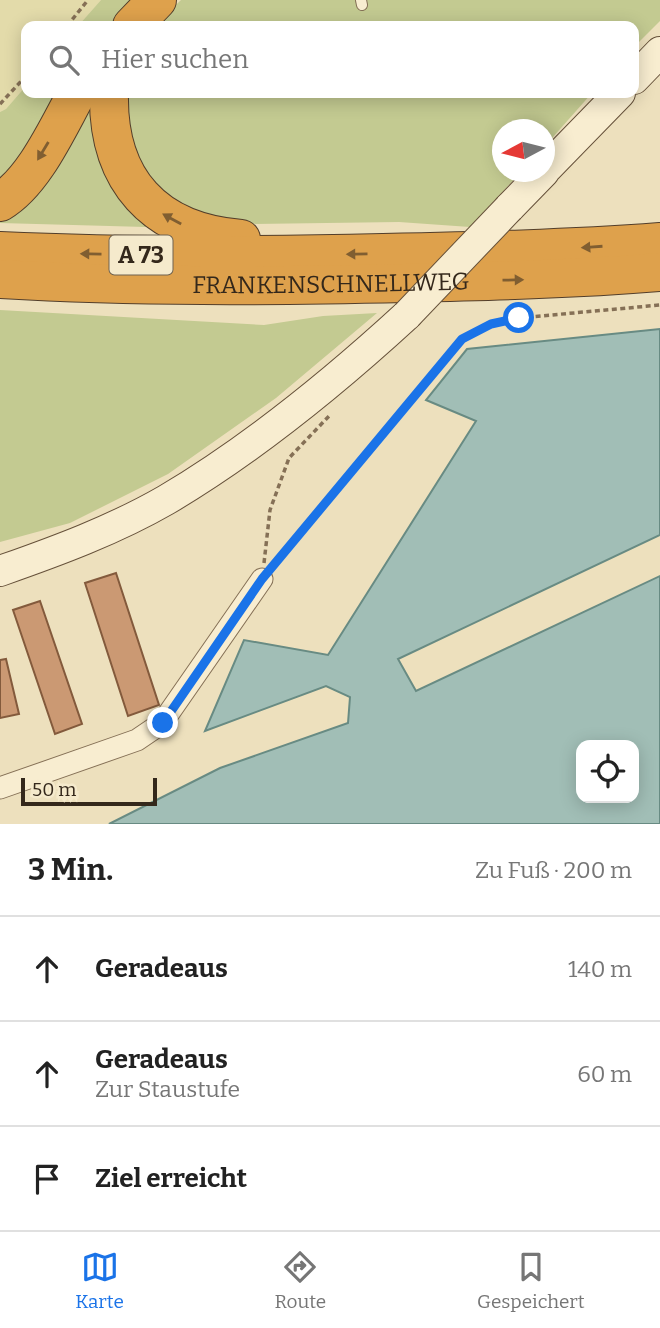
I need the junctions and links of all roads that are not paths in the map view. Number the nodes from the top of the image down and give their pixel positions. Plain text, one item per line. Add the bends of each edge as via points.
1 (157, 0) edge
2 (137, 21) edge
3 (660, 52) edge
4 (639, 74) edge
5 (74, 98) edge
6 (109, 98) edge
7 (616, 98) edge
8 (555, 160) edge
9 (534, 182) edge
10 (0, 202) edge
11 (660, 242) edge
12 (0, 251) edge
13 (282, 255) junction
14 (660, 272) edge
15 (0, 279) edge
16 (50, 282) junction
17 (0, 289) edge
18 (0, 571) edge
19 (262, 579) road end
20 (0, 788) edge

1 - 2 highway
3 - 4 main road
5 -> 10 highway via 40,158
13 -> 6 highway via 250,240 187,227 141,197 118,159
7 - 8 main road
9 - 18 main road, bridge via 407,315 308,401 247,446 165,500 69,547
11 -> 13 highway, FRANKENSCHNELLWEG / A 73
13 -> 12 highway, FRANKENSCHNELLWEG / A 73
16 -> 14 highway, FRANKENSCHNELLWEG / A 73 via 323,285
15 - 16 highway, FRANKENSCHNELLWEG / A 73
16 - 17 highway
19 - 20 street via 163,723 137,740

